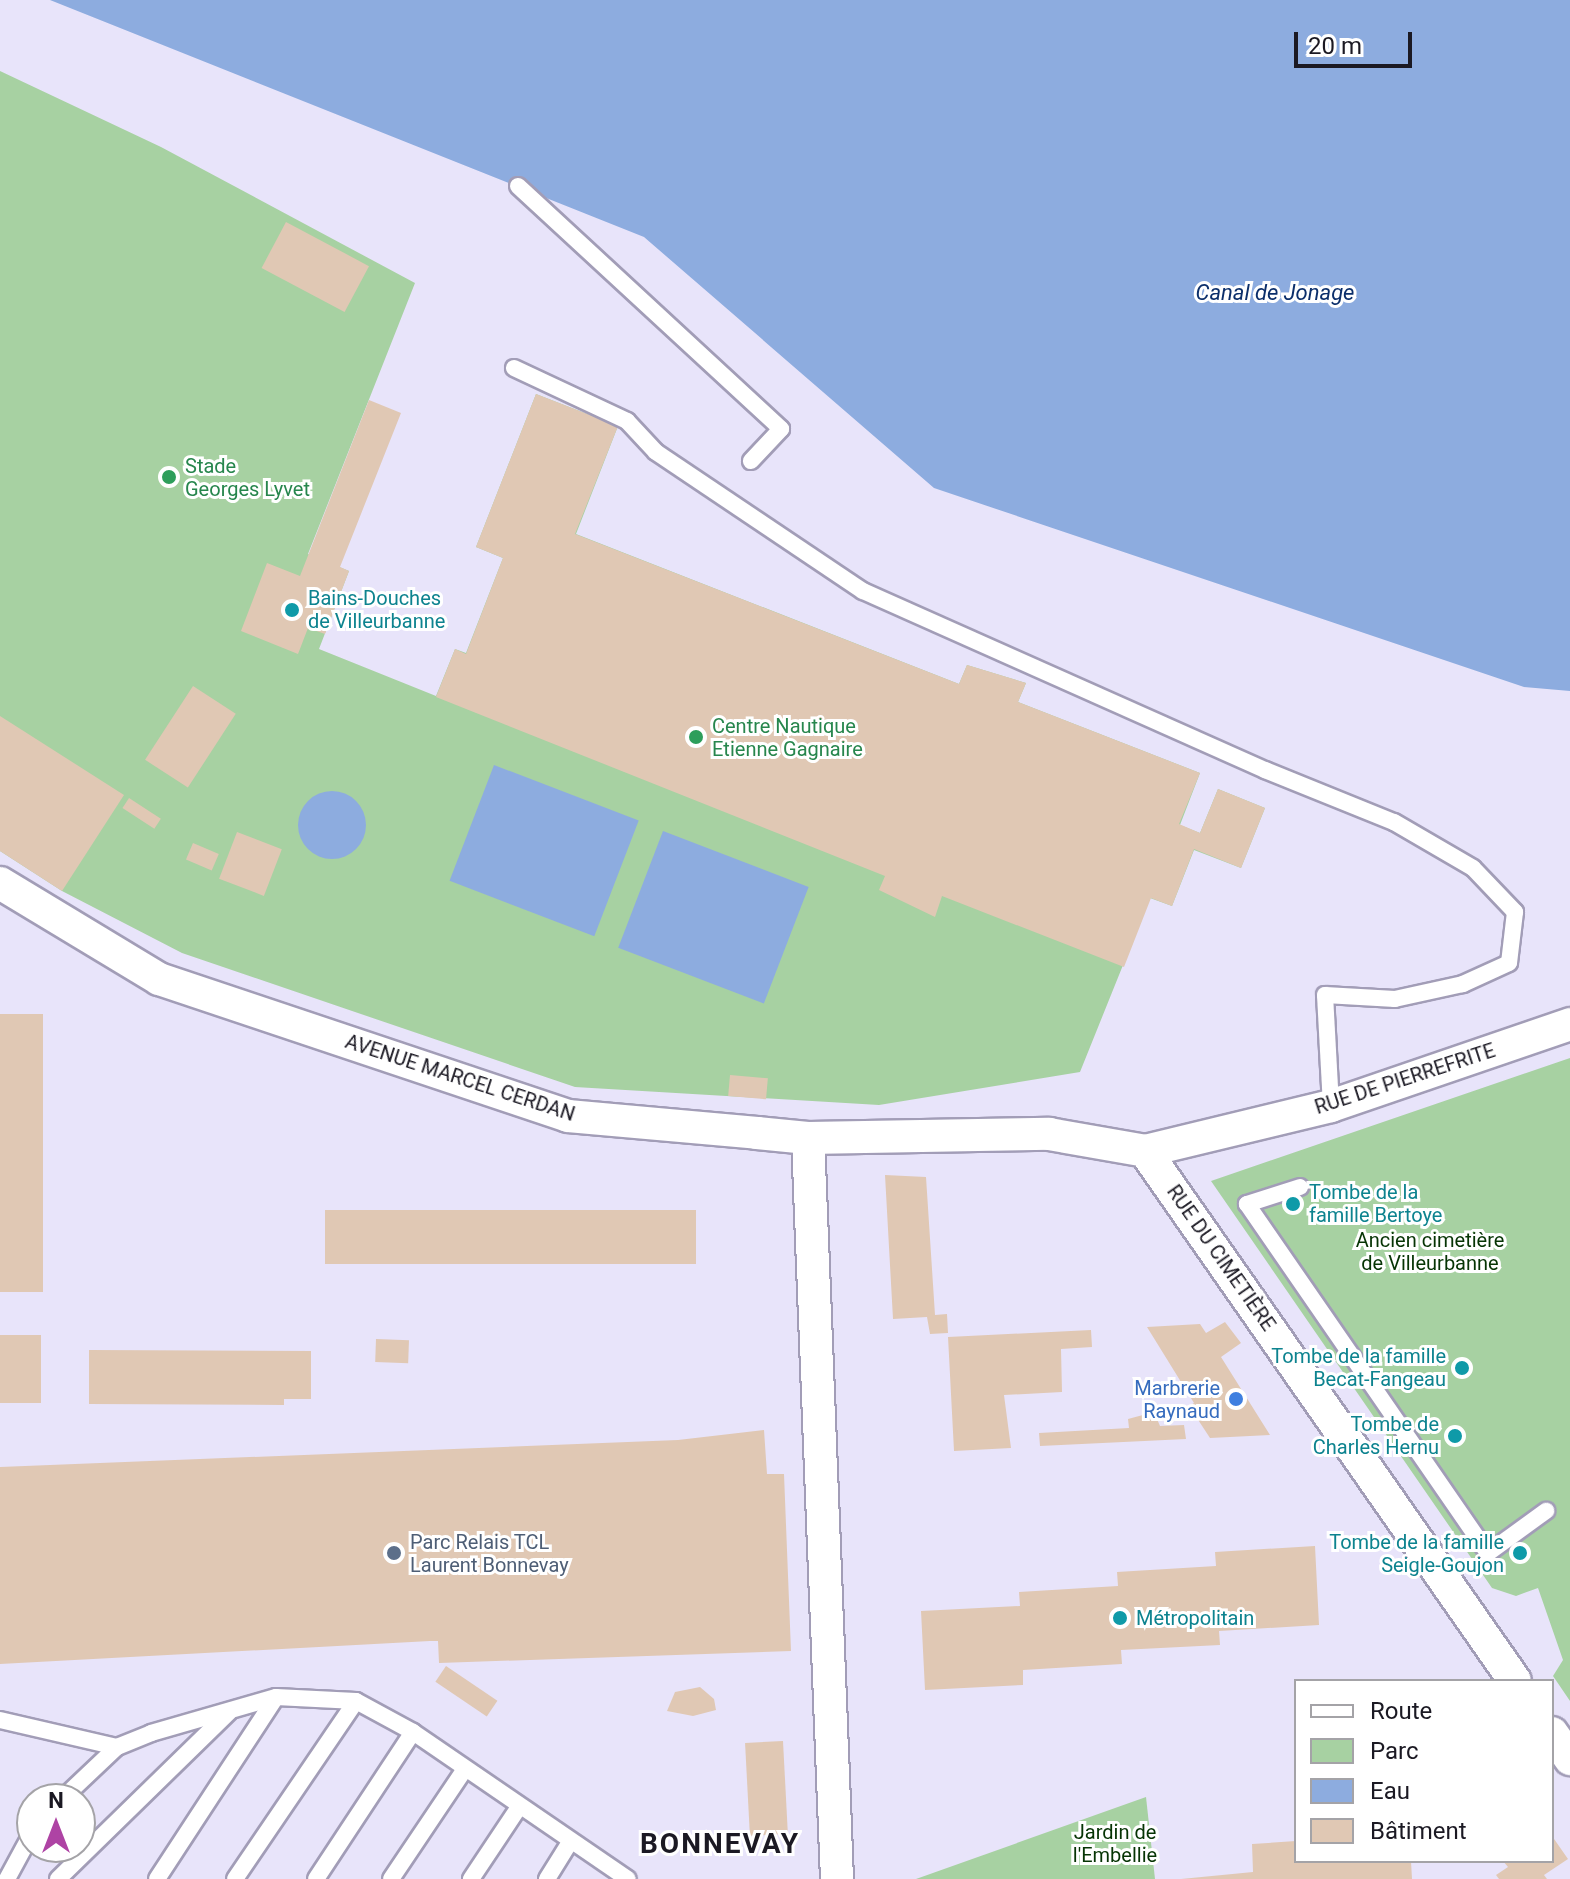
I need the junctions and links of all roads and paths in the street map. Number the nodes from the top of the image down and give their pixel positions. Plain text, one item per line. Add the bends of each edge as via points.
1 (518, 186) dead end
2 (514, 368) dead end
3 (751, 461) dead end
4 (0, 883) edge
5 (1570, 1024) edge
6 (1331, 1106) junction
7 (808, 1138) junction
8 (1145, 1151) junction
9 (1300, 1187) dead end
10 (1546, 1511) dead end
11 (1514, 1679) edge
12 (276, 1697) junction
13 (356, 1701) junction
14 (233, 1708) junction
15 (0, 1720) edge
16 (413, 1732) junction
17 (1554, 1736) edge
18 (117, 1747) junction
19 (1570, 1759) edge
20 (465, 1769) junction
21 (79, 1783) edge
22 (519, 1807) junction
23 (570, 1842) junction
24 (58, 1879) edge
25 (157, 1879) edge
26 (235, 1879) edge
27 (316, 1879) edge
28 (391, 1879) edge
29 (471, 1879) edge
30 (547, 1879) edge
31 (626, 1879) edge
32 (837, 1879) edge

1 - 3 lane via 781,429
2 - 6 lane via 627,421 656,452 863,591 1394,822 1473,868 1515,912 1509,963 1463,984 1395,999 1325,995
4 - 7 street, AVENUE MARCEL CERDAN via 159,979 568,1116
5 - 6 street, RUE DE PIERREFRITE
6 - 8 street, RUE DE PIERREFRITE
7 - 8 street, AVENUE MARCEL CERDAN via 1049,1134
7 - 32 street
8 - 11 street, RUE DU CIMETIÈRE
9 - 10 lane via 1247,1204 1488,1553
12 - 13 lane
12 - 14 lane
12 - 25 lane
13 - 16 lane
13 - 26 lane
14 - 18 lane
14 - 24 lane
15 - 18 lane
16 - 20 lane
16 - 27 lane
17 - 19 street
18 - 21 lane
20 - 22 lane
20 - 28 lane
22 - 23 lane
22 - 29 lane
23 - 30 lane
23 - 31 lane

